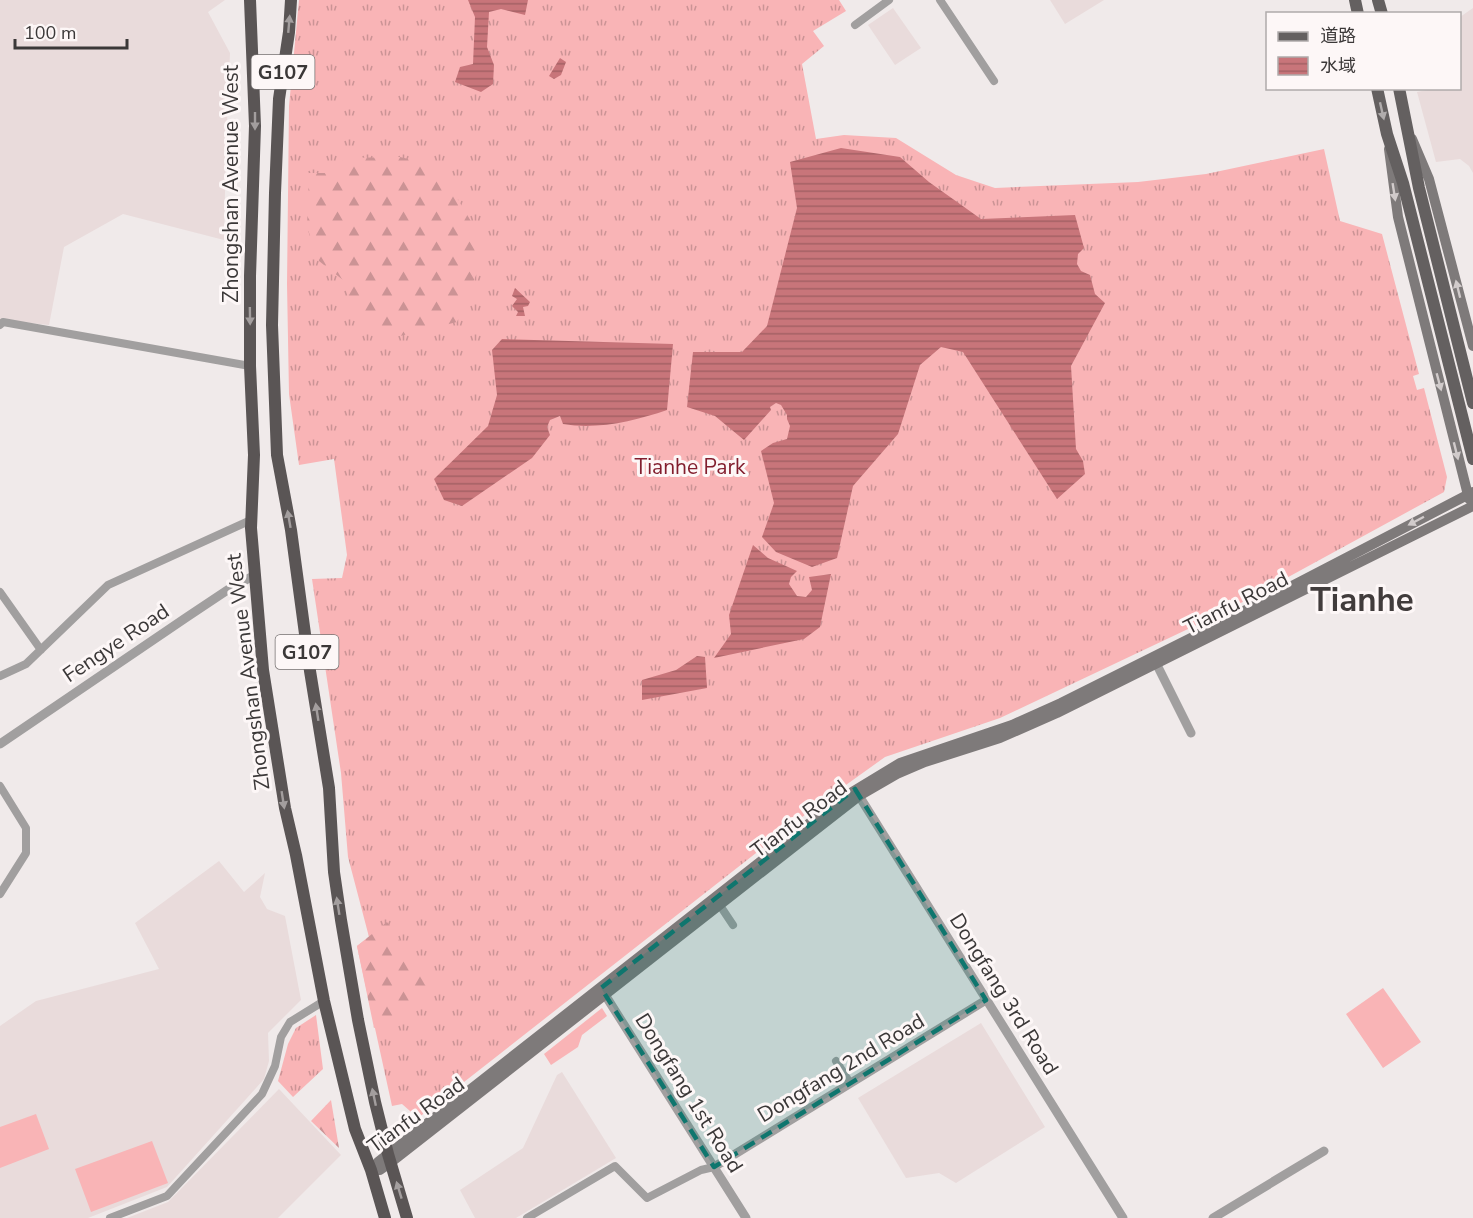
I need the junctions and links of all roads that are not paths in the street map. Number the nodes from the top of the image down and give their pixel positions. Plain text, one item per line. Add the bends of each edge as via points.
1 (250, 0) edge
2 (291, 0) edge
3 (889, 0) edge
4 (940, 0) edge
5 (855, 25) dead end
6 (994, 81) dead end
7 (1377, 90) edge
8 (1399, 90) edge
9 (1408, 131) junction
10 (1387, 134) junction
11 (0, 324) edge
12 (1473, 346) edge
13 (250, 366) junction
14 (1473, 403) edge
15 (1445, 407) junction
16 (1473, 417) edge
17 (1473, 459) edge
18 (1471, 494) edge
19 (1473, 508) edge
20 (251, 520) junction
21 (255, 575) junction
22 (0, 592) edge
23 (41, 650) junction
24 (1155, 660) junction
25 (0, 676) edge
26 (1191, 733) dead end
27 (0, 744) edge
28 (0, 786) edge
29 (857, 793) junction
30 (0, 894) edge
31 (719, 904) junction
32 (733, 925) dead end
33 (603, 991) junction
34 (986, 1000) junction
35 (324, 1001) junction
36 (836, 1061) dead end
37 (850, 1083) junction
38 (1324, 1151) dead end
39 (389, 1159) junction
40 (714, 1167) junction
41 (371, 1170) junction
42 (110, 1218) edge
43 (385, 1218) edge
44 (407, 1218) edge
45 (527, 1218) edge
46 (747, 1218) edge
47 (1123, 1218) edge
48 (1213, 1218) edge

1 -> 13 highway, Zhongshan Avenue West / G107 via 255,126
39 -> 2 highway, Zhongshan Avenue West / G107 via 340,920 329,788 277,455 273,242 279,99
3 - 5 street
4 - 6 street
7 -> 10 main road
8 - 9 main road
12 -> 9 main road via 1429,179
9 - 14 main road
10 -> 15 main road via 1398,217
10 - 17 main road
11 - 13 street
13 - 20 highway, Zhongshan Avenue West / G107 via 254,455
15 - 16 main road via 1457,418
15 -> 18 main road
18 - 19 main road
18 -> 24 main road, Tianfu Road
19 - 24 main road, Tianfu Road
20 - 21 highway, Zhongshan Avenue West / G107
20 - 23 street via 108,585
21 - 27 street, Fengye Road
21 -> 35 highway, Zhongshan Avenue West / G107 via 263,670 283,798
22 - 23 street
23 - 25 street via 26,664
24 - 26 street
24 - 29 main road, Tianfu Road via 1026,719 911,759 881,773
28 - 30 street via 26,828 26,853
29 - 31 main road, Tianfu Road
29 - 33 main road, Tianfu Road
29 - 34 street, Dongfang 3rd Road
31 - 32 street
31 - 33 main road, Tianfu Road
33 - 39 main road, Tianfu Road
33 - 40 street, Dongfang 1st Road
34 - 37 street, Dongfang 2nd Road
34 - 47 street, Dongfang 3rd Road
35 - 41 highway, Zhongshan Avenue West / G107 via 355,1129
35 - 42 street via 290,1022 262,1094 166,1196
36 - 37 street
37 - 40 street, Dongfang 2nd Road
38 - 48 street
39 - 41 main road, Tianfu Road via 380,1170
44 -> 39 highway, Zhongshan Avenue West / G107
40 - 45 street via 647,1198 615,1166
40 - 46 street, Dongfang 1st Road
41 - 43 highway, Zhongshan Avenue West / G107

